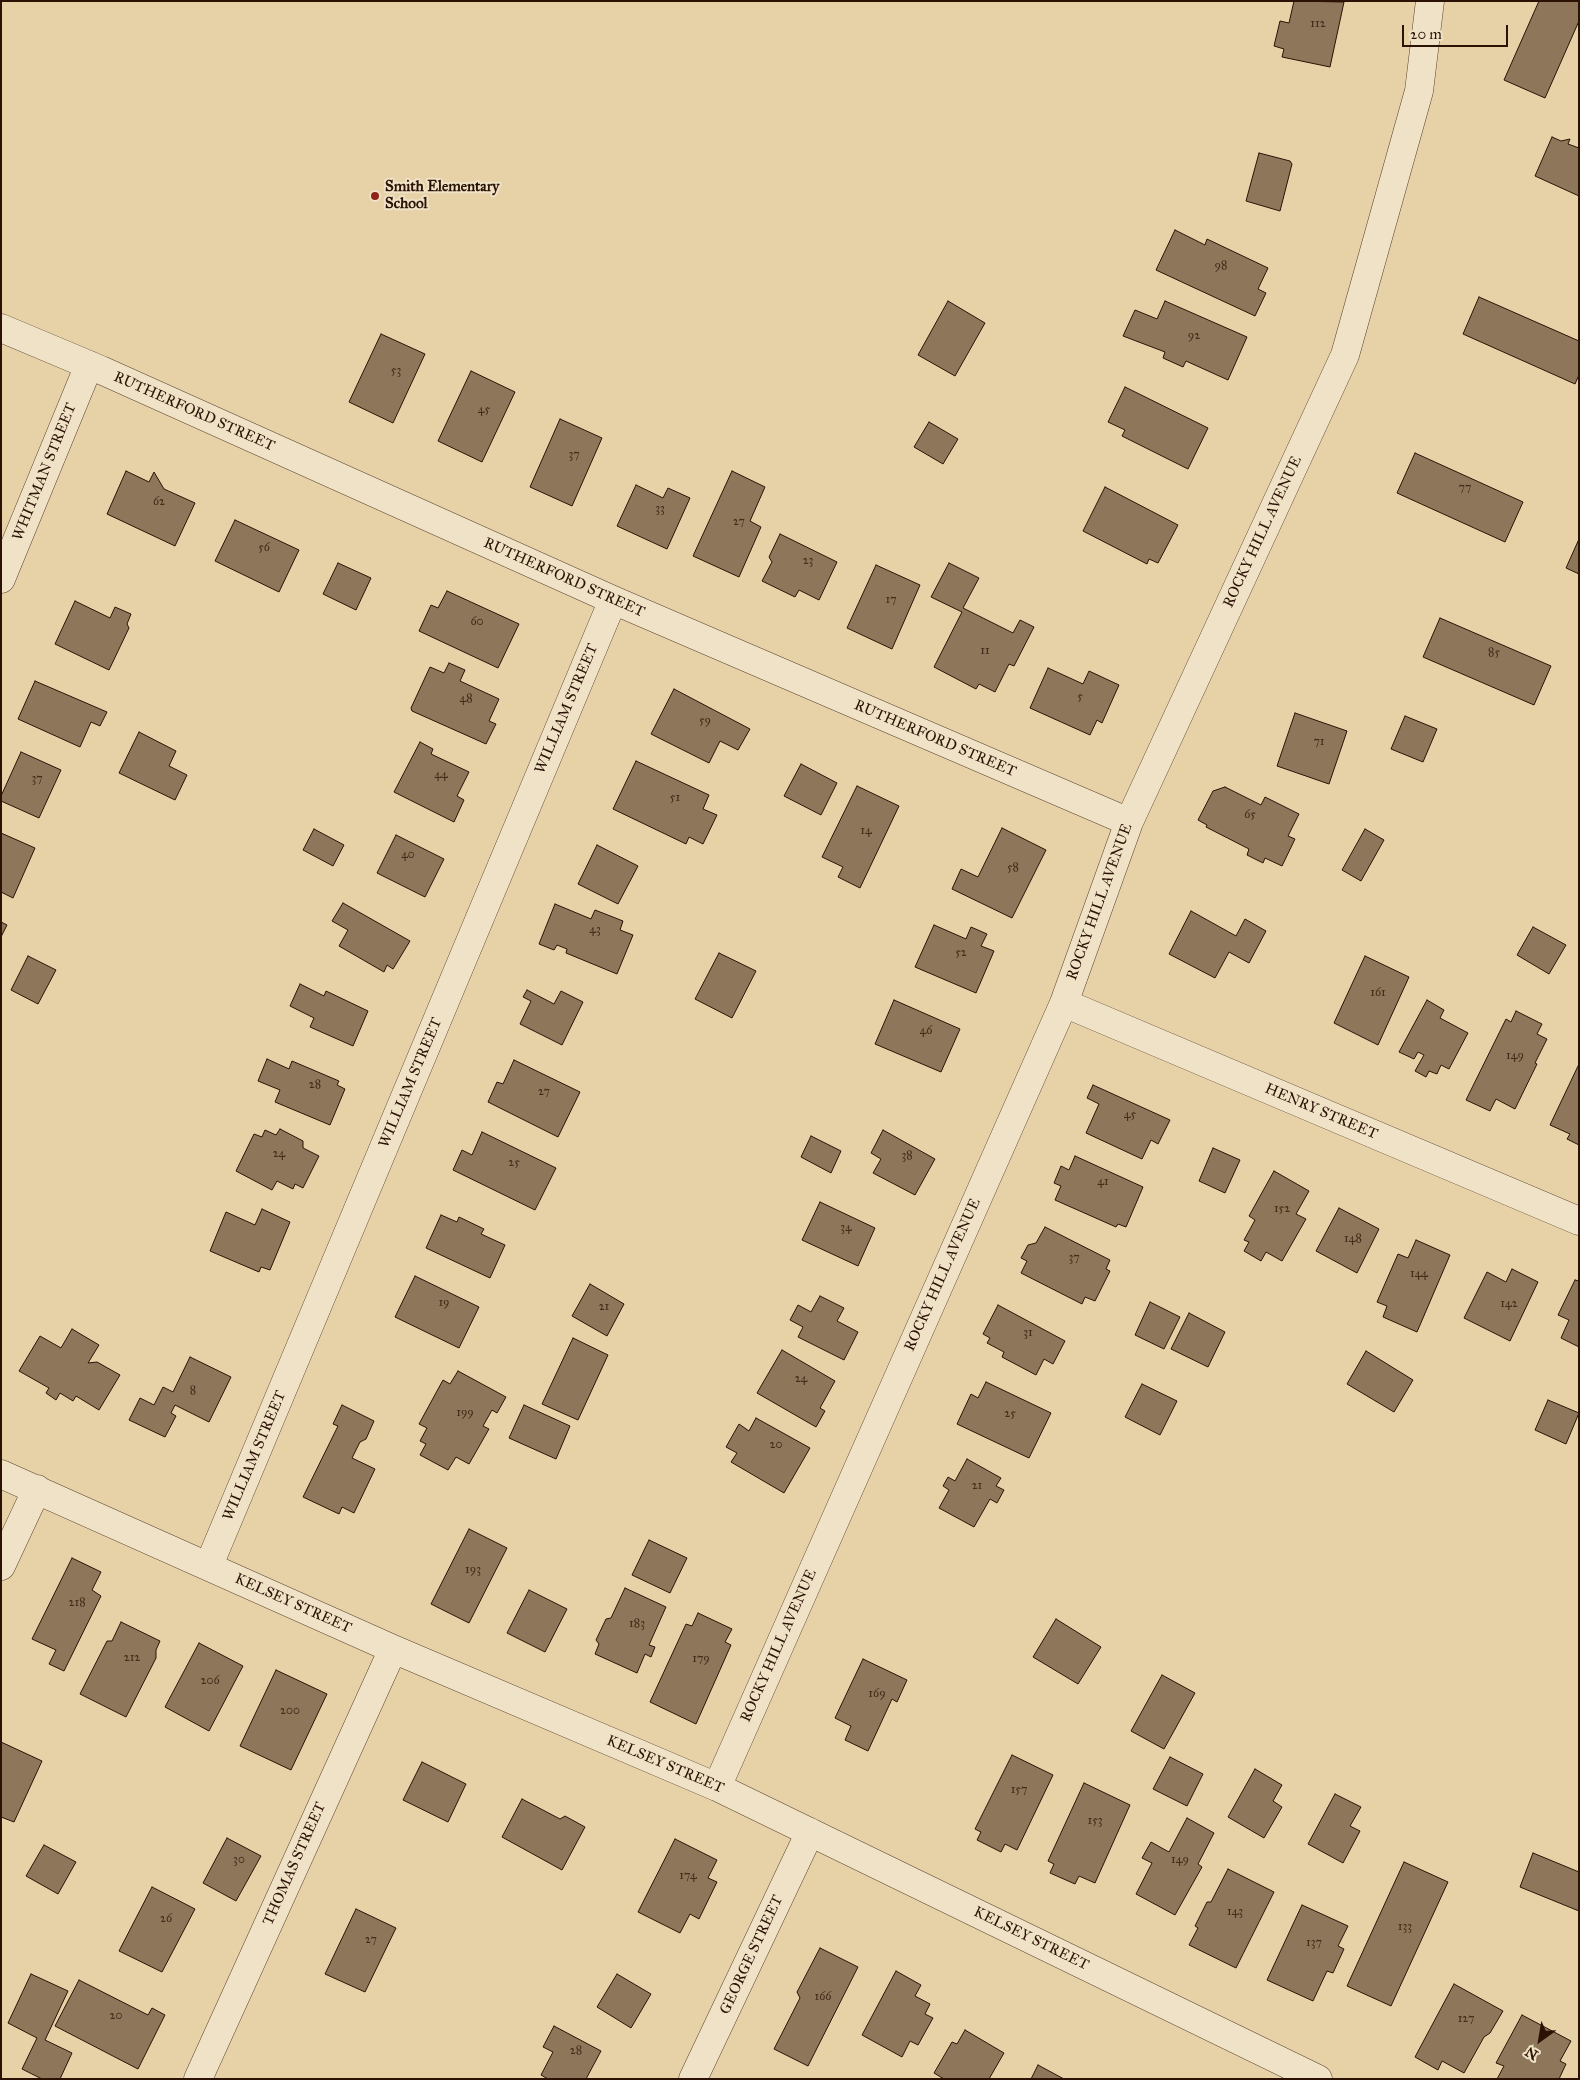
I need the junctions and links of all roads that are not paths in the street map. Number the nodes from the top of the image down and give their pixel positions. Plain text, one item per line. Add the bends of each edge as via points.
1 (1430, 1) edge
2 (1, 328) edge
3 (88, 365) junction
4 (1, 579) edge
5 (613, 600) junction
6 (1129, 822) junction
7 (1064, 1002) junction
8 (1579, 1221) edge
9 (1, 1474) edge
10 (37, 1489) junction
11 (1, 1566) edge
12 (209, 1566) junction
13 (393, 1649) junction
14 (717, 1787) junction
15 (810, 1832) junction
16 (198, 2079) edge
17 (693, 2079) edge
18 (1318, 2079) edge

1 - 6 street, ROCKY HILL AVENUE via 1420,91 1345,355
2 - 3 street, RUTHERFORD STREET
3 - 4 street, WHITMAN STREET
3 - 5 street, RUTHERFORD STREET
5 - 6 street, RUTHERFORD STREET
5 - 12 street, WILLIAM STREET
6 - 7 street, ROCKY HILL AVENUE
7 - 8 street, HENRY STREET
7 - 14 street, ROCKY HILL AVENUE
9 - 10 street, KELSEY STREET
10 - 11 street
10 - 12 street, KELSEY STREET
12 - 13 street, KELSEY STREET
13 - 14 street, KELSEY STREET
13 - 16 street, THOMAS STREET
14 - 15 street, KELSEY STREET
15 - 17 street, GEORGE STREET
15 - 18 street, KELSEY STREET

